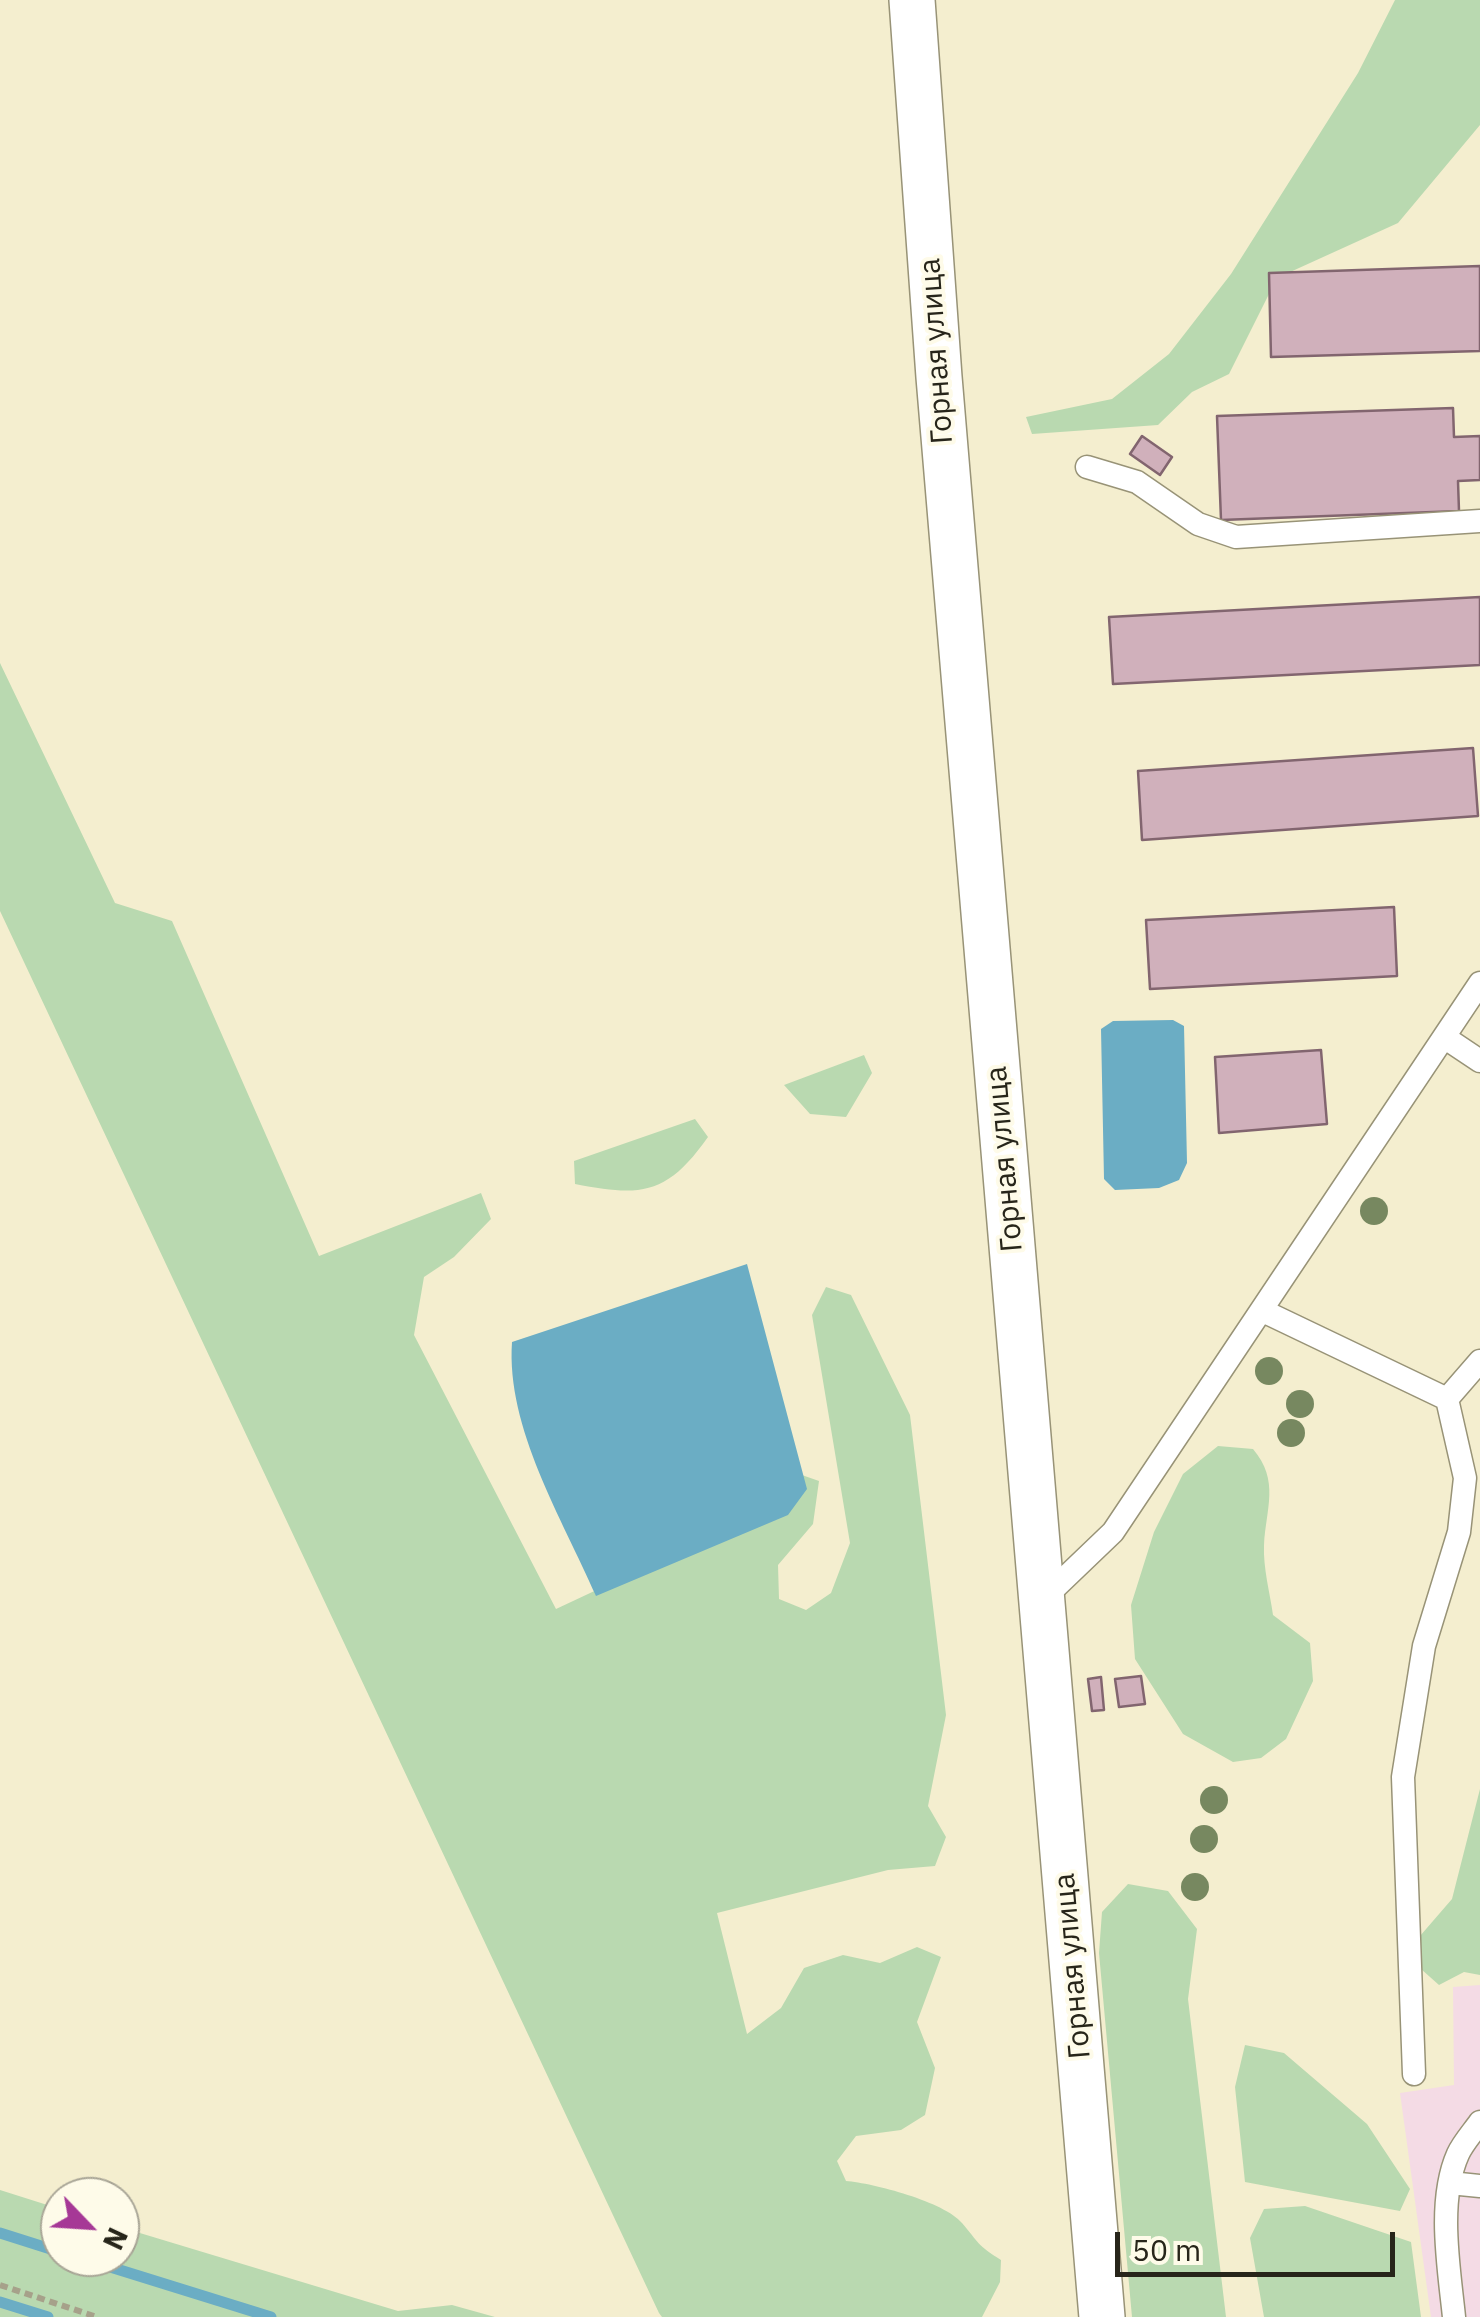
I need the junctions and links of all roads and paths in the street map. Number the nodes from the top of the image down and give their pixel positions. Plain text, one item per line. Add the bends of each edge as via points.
1 (912, 0) edge
2 (1086, 466) dead end
3 (1480, 521) edge
4 (1480, 983) edge
5 (1444, 1037) junction
6 (1480, 1061) edge
7 (1262, 1311) junction
8 (1480, 1362) edge
9 (1447, 1399) junction
10 (1042, 1600) junction
11 (1414, 2074) dead end
12 (1480, 2122) edge
13 (1450, 2183) junction
14 (1480, 2186) edge
15 (0, 2285) edge
16 (97, 2317) edge
17 (1102, 2317) edge
18 (1454, 2317) edge

1 - 10 street, Горная улица
2 - 3 lane via 1137,482 1198,524 1236,537
4 - 5 lane
5 - 6 lane
5 - 7 lane
7 - 9 lane
7 - 10 lane via 1113,1532
8 - 9 lane
9 - 11 lane via 1465,1478 1459,1532 1424,1646 1403,1776
10 - 17 street, Горная улица
12 - 13 lane via 1458,2153
13 - 14 lane
13 - 18 lane
15 - 16 path

